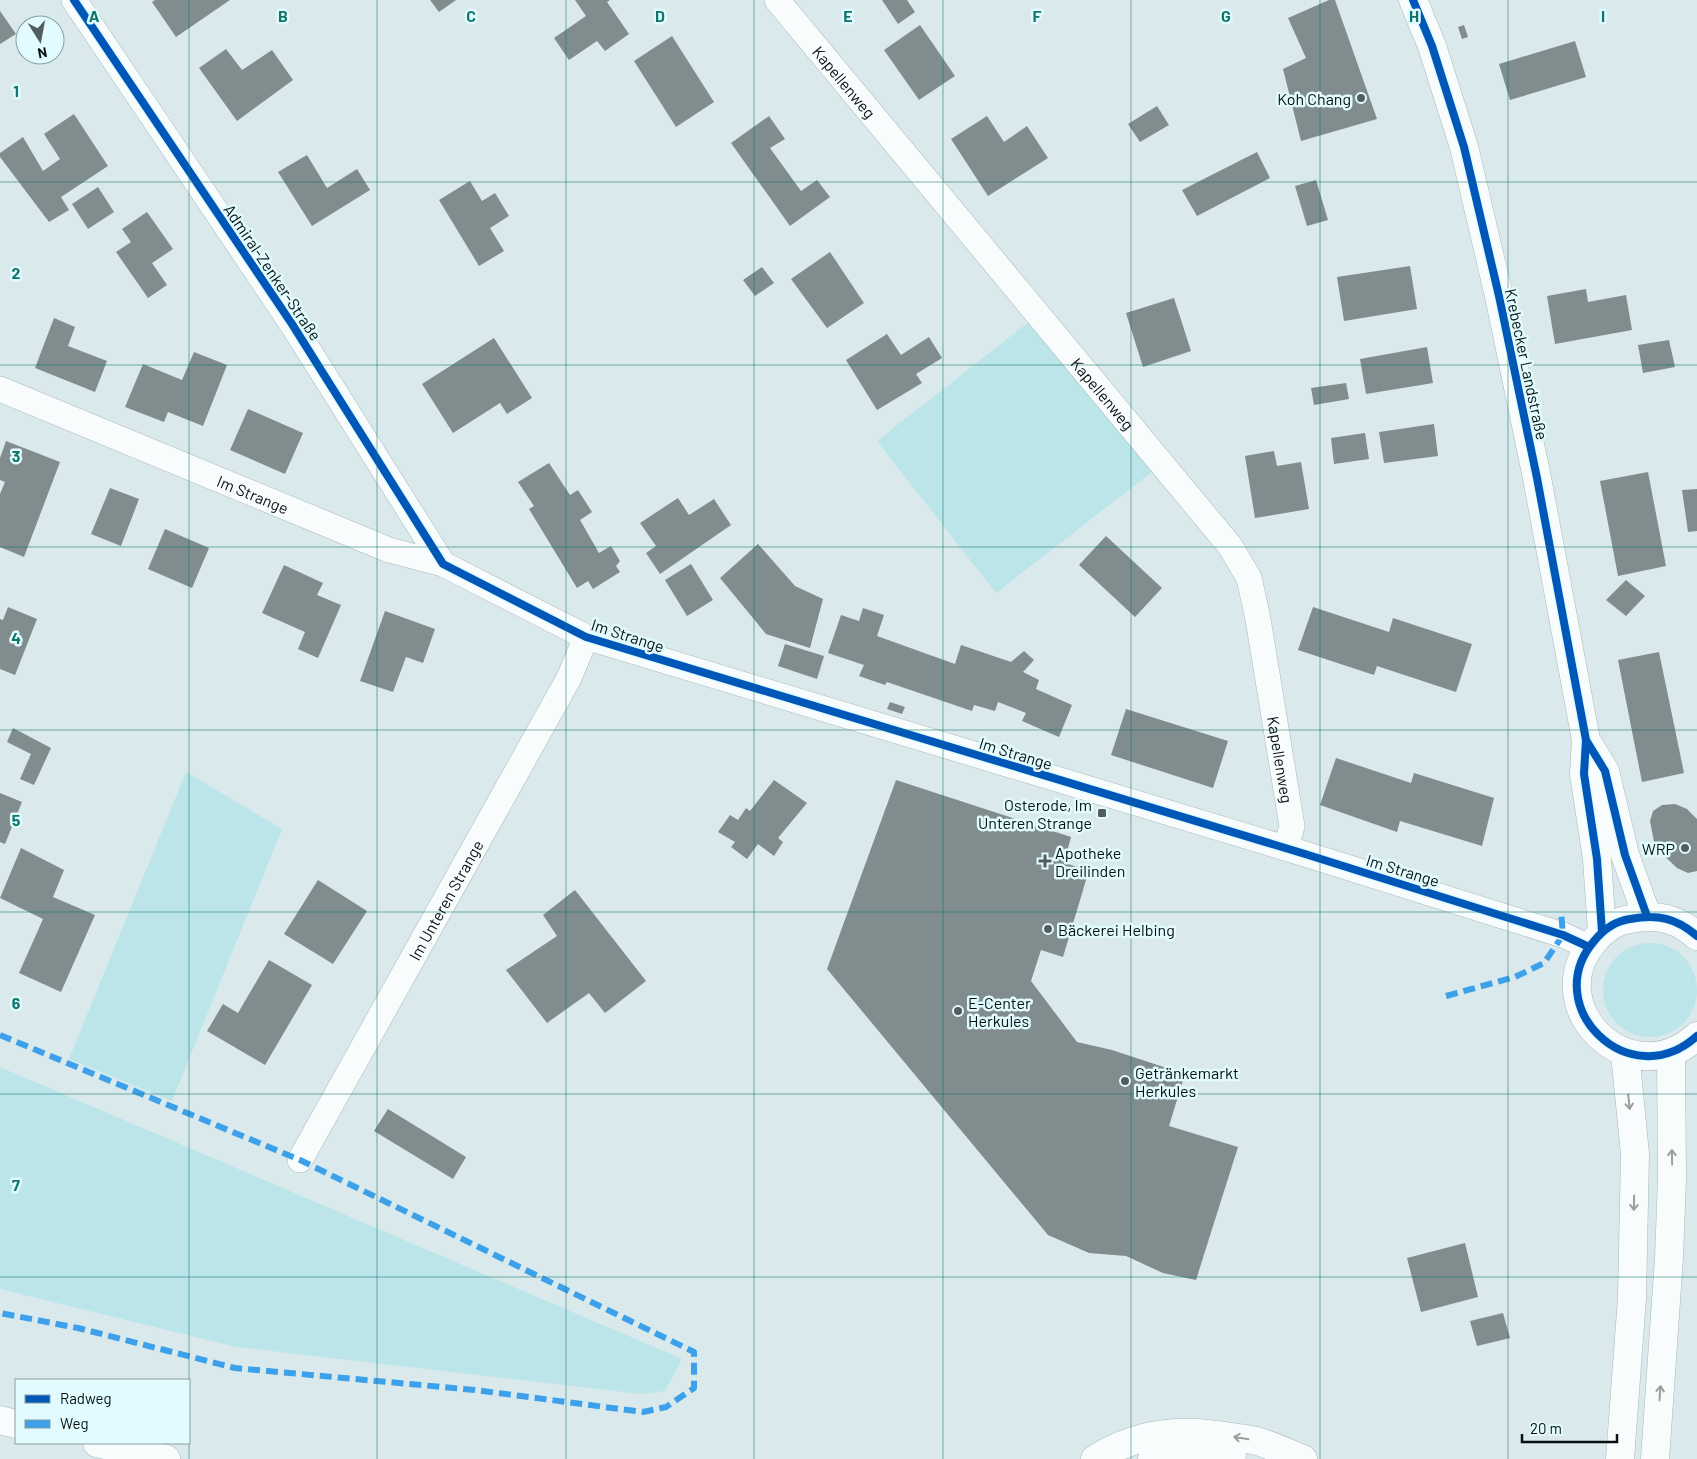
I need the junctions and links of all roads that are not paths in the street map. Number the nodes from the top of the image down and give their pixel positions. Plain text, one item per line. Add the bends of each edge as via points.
1 (74, 0) edge
2 (777, 0) edge
3 (1413, 0) edge
4 (0, 390) edge
5 (443, 564) junction
6 (586, 637) junction
7 (1586, 740) junction
8 (1286, 848) junction
9 (1648, 916) junction
10 (1697, 936) edge
11 (1595, 940) junction
12 (1697, 1036) edge
13 (1625, 1053) junction
14 (1671, 1053) junction
15 (300, 1160) dead end
16 (0, 1420) edge
17 (15, 1424) edge
18 (100, 1444) edge
19 (166, 1459) edge
20 (1095, 1459) edge
21 (1152, 1459) edge
22 (1253, 1459) edge
23 (1303, 1459) edge
24 (1620, 1459) edge
25 (1655, 1459) edge

1 - 5 street, Admiral-Zenker-Straße via 292,324
2 - 8 street, Kapellenweg via 1230,546 1248,578 1258,619 1292,826
3 - 7 main road, Krebecker Landstraße via 1432,46 1464,147 1486,240 1537,478
4 - 5 street, Im Strange via 389,550
5 - 6 street, Im Strange
6 - 8 street, Im Strange
6 - 15 street, Im Unteren Strange via 569,678
7 - 9 main road, Krebecker Landstraße via 1605,771 1625,855
7 - 11 main road, Krebecker Landstraße via 1584,774 1597,859
8 - 11 street, Im Strange via 1563,935
9 - 10 main road via 1668,918
9 - 11 main road via 1623,920
11 - 13 main road via 1581,964 1578,1000 1594,1033
12 - 14 main road
13 - 14 main road via 1640,1056
13 -> 24 main road via 1635,1154 1632,1298
25 -> 14 main road via 1670,1258
16 - 17 main road
18 - 19 main road
23 -> 20 main road via 1256,1441 1180,1431 1145,1437
21 - 22 main road via 1183,1451 1213,1451

